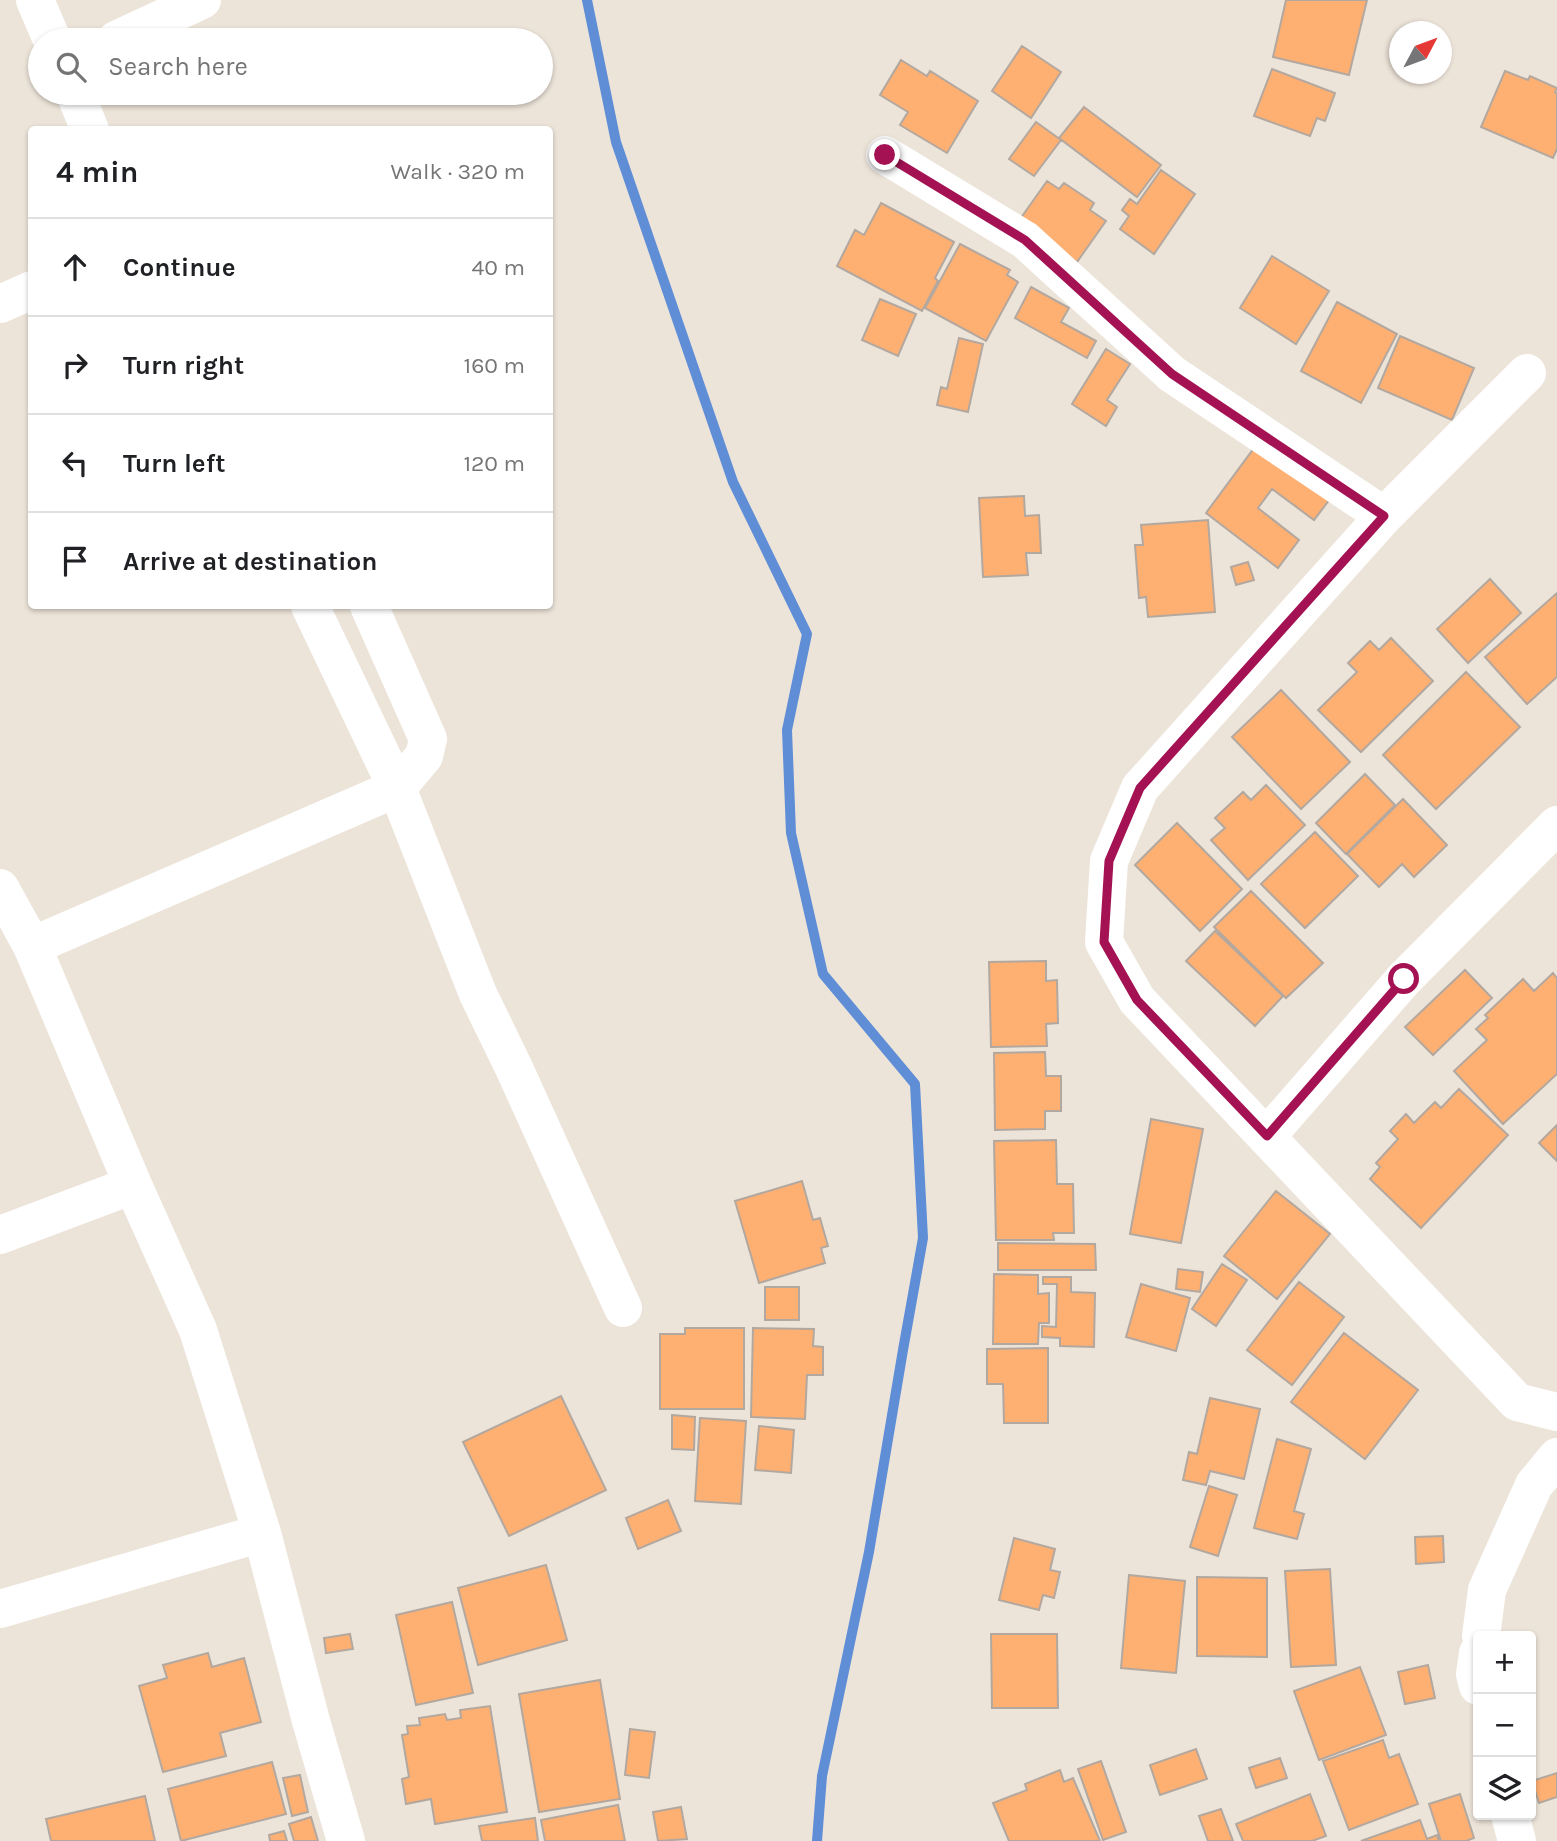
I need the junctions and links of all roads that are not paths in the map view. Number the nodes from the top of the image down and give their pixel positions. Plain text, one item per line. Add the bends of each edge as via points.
1 (35, 0) edge
2 (202, 0) edge
3 (47, 28) edge
4 (142, 28) edge
5 (80, 105) edge
6 (88, 126) edge
7 (885, 155) dead end
8 (28, 291) edge
9 (0, 304) edge
10 (1527, 373) dead end
11 (1384, 516) junction
12 (311, 609) edge
13 (370, 609) edge
14 (397, 788) junction
15 (1557, 825) edge
16 (0, 888) edge
17 (32, 946) junction
18 (1267, 1136) junction
19 (132, 1185) junction
20 (0, 1236) edge
21 (623, 1308) dead end
22 (1557, 1412) edge
23 (1557, 1457) edge
24 (262, 1533) junction
25 (0, 1609) edge
26 (1482, 1631) edge
27 (1511, 1820) edge
28 (346, 1841) edge
29 (1517, 1841) edge

1 - 3 street
2 - 4 street
5 - 6 street
7 - 11 street via 1025,240 1172,374
8 - 9 street
10 - 11 street
11 - 18 street via 1140,788 1109,861 1104,942 1137,1000
12 - 14 street
13 - 14 street via 428,739 424,756
14 - 17 street
14 - 21 street via 478,994
15 - 18 street via 1404,979
16 - 17 street
17 - 19 street
18 - 22 street via 1517,1402
19 - 20 street
19 - 24 street via 198,1330
23 - 26 street via 1534,1485 1488,1590
24 - 25 street
24 - 28 street
27 - 29 street

